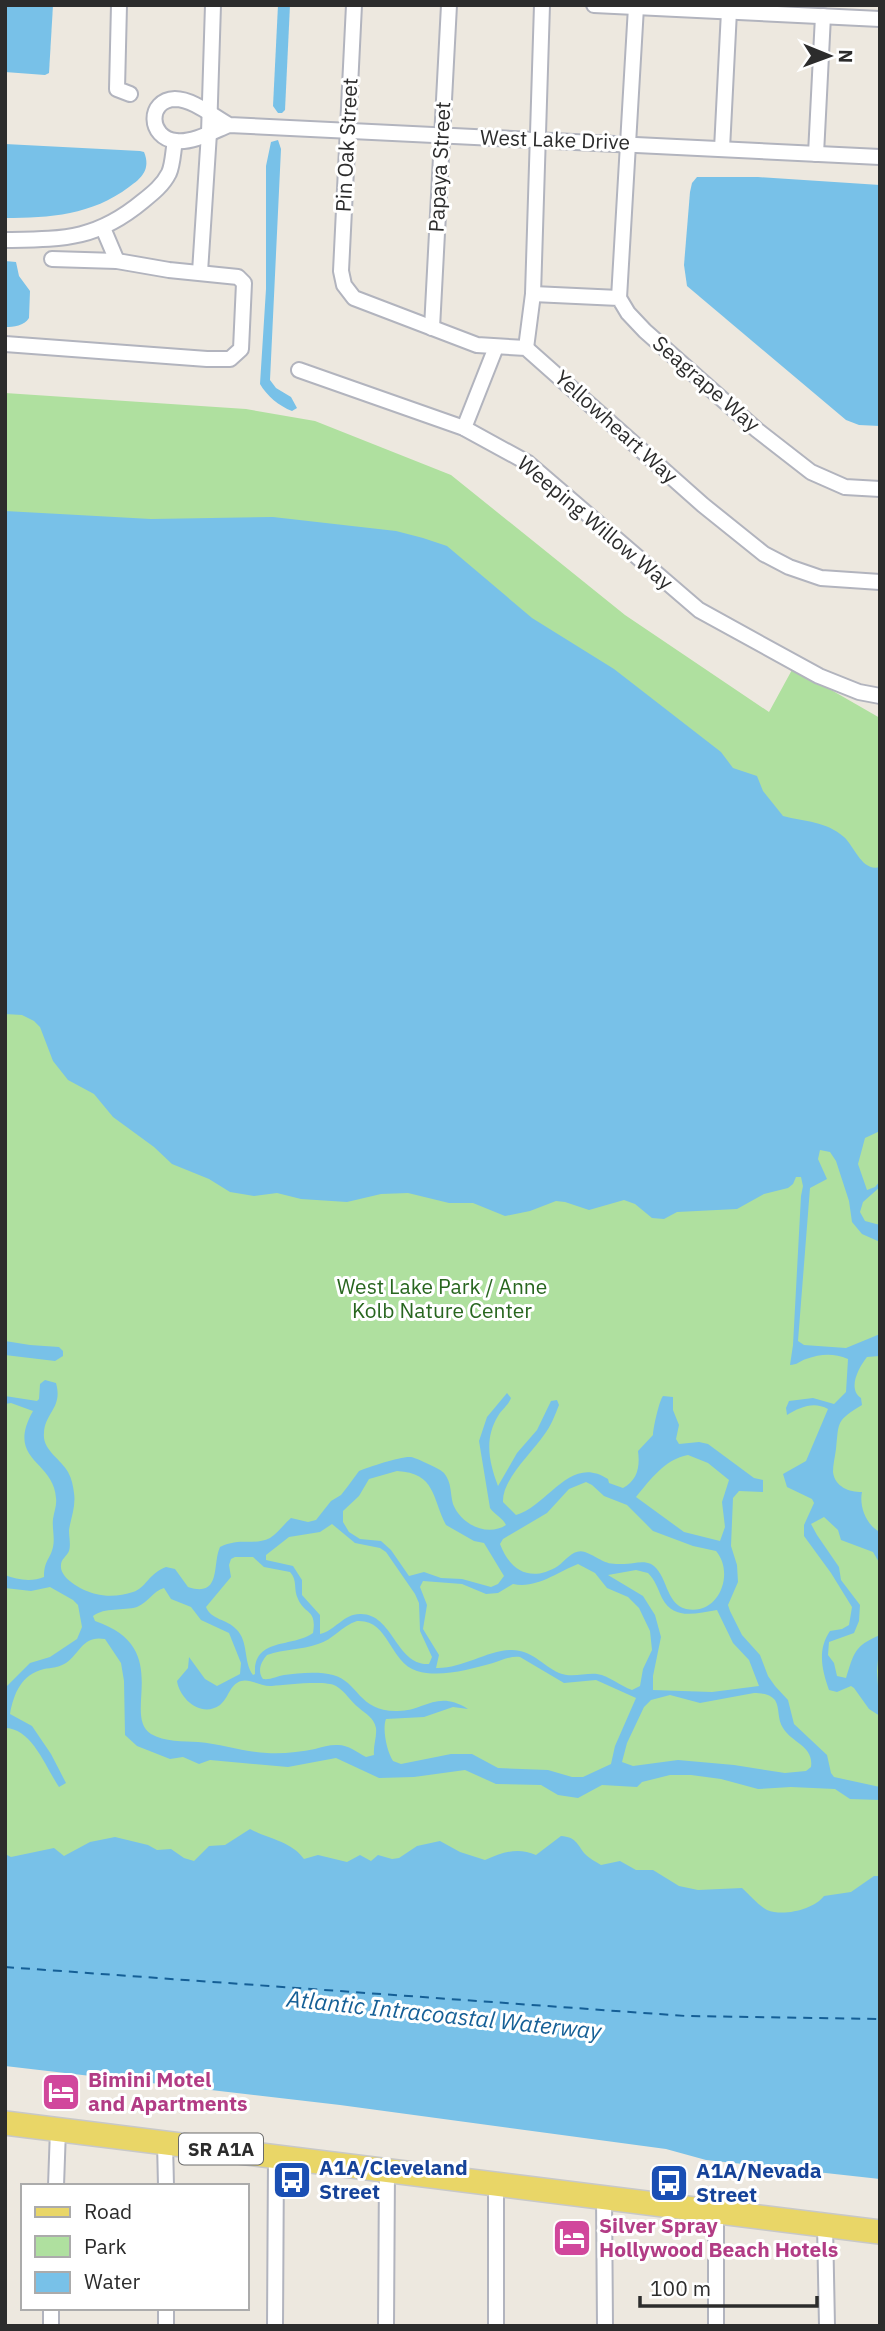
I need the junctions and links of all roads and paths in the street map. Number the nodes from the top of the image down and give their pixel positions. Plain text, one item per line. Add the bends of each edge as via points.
1 (119, 5) edge
2 (213, 5) edge
3 (354, 5) edge
4 (449, 5) edge
5 (542, 5) edge
6 (594, 5) edge
7 (636, 7) edge
8 (729, 11) junction
9 (823, 16) junction
10 (880, 19) edge
11 (211, 83) junction
12 (130, 94) dead end
13 (190, 104) junction
14 (210, 114) junction
15 (229, 125) junction
16 (347, 131) junction
17 (209, 133) junction
18 (442, 136) junction
19 (181, 140) junction
20 (537, 140) junction
21 (629, 144) junction
22 (722, 149) junction
23 (816, 153) junction
24 (880, 157) edge
25 (207, 159) junction
26 (103, 228) junction
27 (5, 240) edge
28 (52, 259) dead end
29 (117, 261) junction
30 (200, 272) junction
31 (533, 294) junction
32 (620, 298) junction
33 (432, 328) junction
34 (5, 344) edge
35 (496, 347) junction
36 (526, 348) junction
37 (299, 370) dead end
38 (464, 428) junction
39 (880, 489) edge
40 (880, 582) edge
41 (880, 696) edge
42 (5, 2123) edge
43 (58, 2129) junction
44 (166, 2142) junction
45 (276, 2156) junction
46 (387, 2170) junction
47 (496, 2183) junction
48 (56, 2184) edge
49 (166, 2184) edge
50 (604, 2197) junction
51 (716, 2211) junction
52 (825, 2225) junction
53 (880, 2232) edge
54 (275, 2326) edge
55 (386, 2326) edge
56 (496, 2326) edge
57 (605, 2326) edge
58 (716, 2326) edge
59 (827, 2326) edge

1 - 12 street via 117,89
2 - 11 street
3 - 16 street, Pin Oak Street
4 - 18 street, Papaya Street
5 - 20 street
6 - 7 street
7 - 8 street
7 - 21 street
8 - 9 street
8 - 22 street
9 - 10 street
9 - 23 street
11 - 13 street
11 - 14 street
13 - 14 street, West Lake Drive
13 - 19 street via 200,122
13 - 19 street via 167,100 156,110 154,126 160,134
14 - 15 street, West Lake Drive
14 - 17 street
15 - 16 street, West Lake Drive
15 - 17 street, West Lake Drive
16 - 18 street, West Lake Drive
16 - 33 street, Pin Oak Street via 344,285 354,298
17 - 19 street, West Lake Drive
17 - 25 street
18 - 20 street, West Lake Drive
18 - 33 street, Papaya Street
19 - 25 street via 197,145
19 - 26 street via 165,180 130,212
20 - 21 street, West Lake Drive
20 - 31 street
21 - 22 street, West Lake Drive
21 - 32 street
22 - 23 street, West Lake Drive
23 - 24 street, West Lake Drive
25 - 30 street
26 - 27 street via 76,236
26 - 29 street
28 - 29 street
29 - 30 street
30 - 34 street via 238,277 244,283 241,349 230,359
31 - 32 street
31 - 36 street
32 - 39 street, Seagrape Way via 645,331 811,472 845,486
33 - 35 street
35 - 36 street
35 - 38 street
36 - 40 street, Yellowheart Way via 764,554 821,578
37 - 38 street, Weeping Willow Way
38 - 41 street, Weeping Willow Way via 528,463 699,610 819,676
42 - 43 main road, SR A1A
43 - 44 main road, SR A1A
43 - 48 street
44 - 45 main road, SR A1A
44 - 49 street
45 - 46 main road, SR A1A
45 - 54 street
46 - 47 main road, SR A1A
46 - 55 street
47 - 50 main road, SR A1A
47 - 56 street
50 - 51 main road, SR A1A
50 - 57 street
51 - 52 main road, SR A1A
51 - 58 street
52 - 53 main road, SR A1A
52 - 59 street

